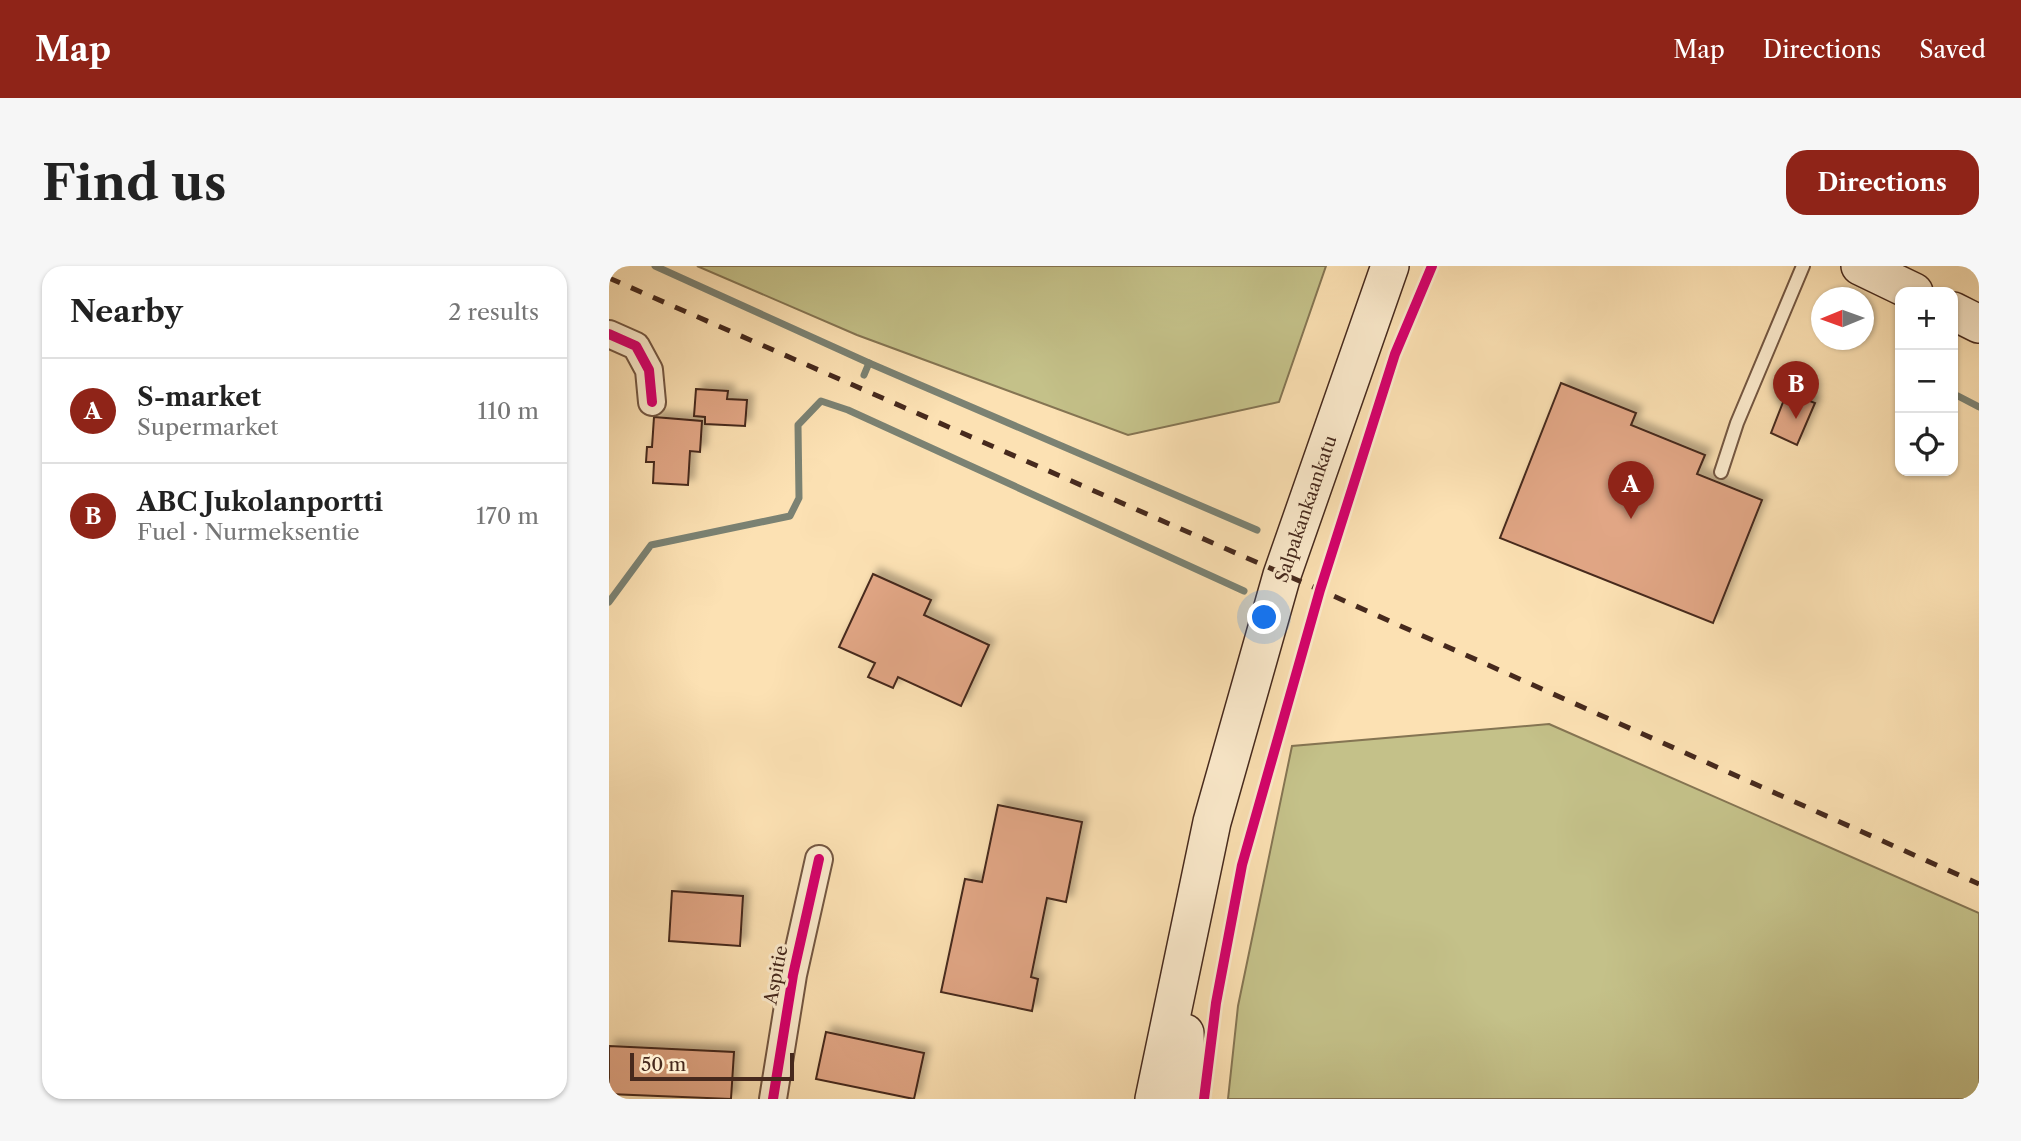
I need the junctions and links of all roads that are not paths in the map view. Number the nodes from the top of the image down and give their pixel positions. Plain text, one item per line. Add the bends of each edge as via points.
1 (1390, 266) edge
2 (1803, 266) edge
3 (1860, 266) edge
4 (1904, 287) edge
5 (1958, 314) edge
6 (1979, 324) edge
7 (609, 334) edge
8 (652, 402) dead end
9 (1721, 472) dead end
10 (819, 859) dead end
11 (1182, 958) junction
12 (773, 1099) edge
13 (1154, 1099) edge
14 (1181, 1099) edge

1 - 11 main road, Salpakankaankatu via 1282,575 1212,822
2 - 9 lane
3 - 4 main road
5 - 6 main road
7 - 8 street via 636,346 649,370
10 - 12 street, Aspitie via 793,975
11 - 13 main road, Salpakankaankatu
11 - 14 main road, Salpakankaankatu via 1186,1059

